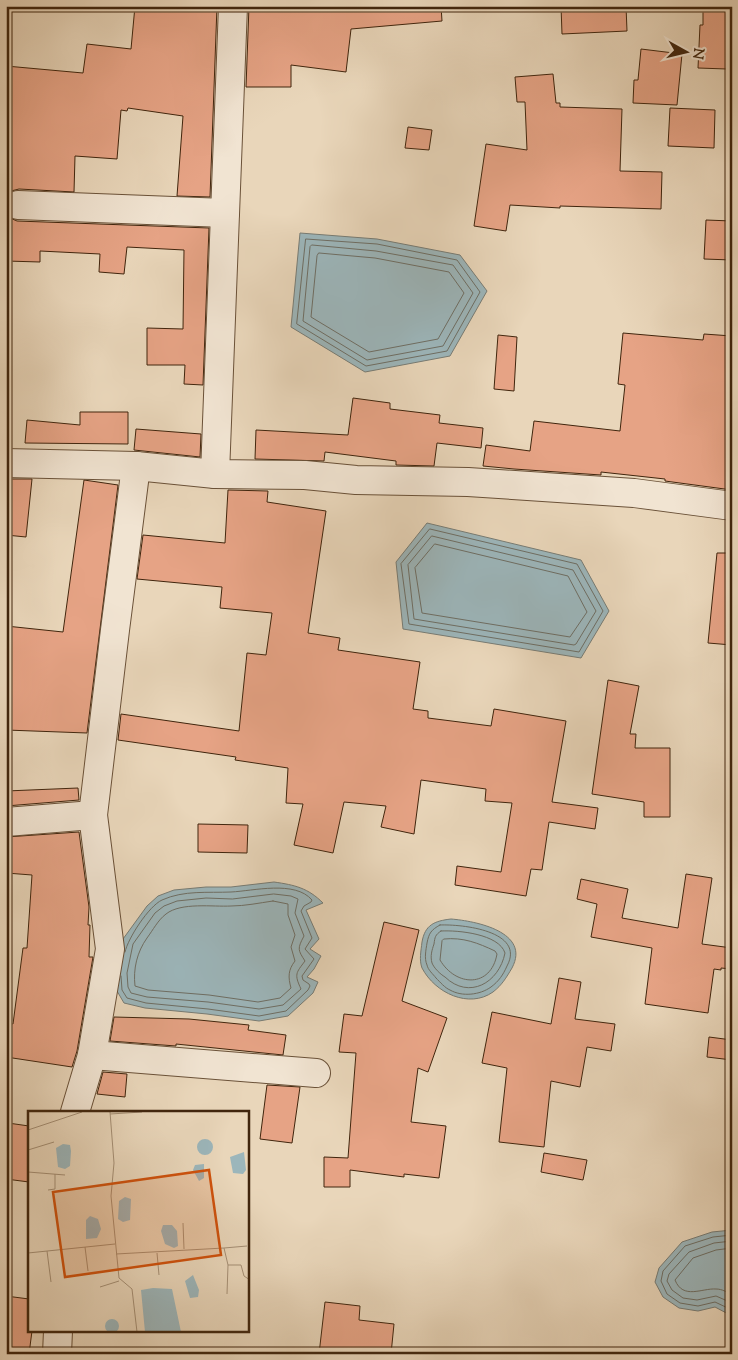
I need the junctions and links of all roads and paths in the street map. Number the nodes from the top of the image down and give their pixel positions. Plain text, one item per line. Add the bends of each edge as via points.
1 (233, 6) edge
2 (18, 205) dead end
3 (225, 213) junction
4 (6, 463) edge
5 (136, 466) junction
6 (215, 474) junction
7 (732, 506) edge
8 (93, 815) junction
9 (6, 822) edge
10 (92, 1055) junction
11 (316, 1073) dead end
12 (75, 1111) edge
13 (58, 1332) edge
14 (57, 1354) edge

1 - 3 street
2 - 3 street
3 - 6 street
4 - 5 street
5 - 6 street
5 - 8 street
6 - 7 street via 468,482 634,493
8 - 9 street
8 - 10 street via 110,949
10 - 11 street
10 - 12 street
13 - 14 street

